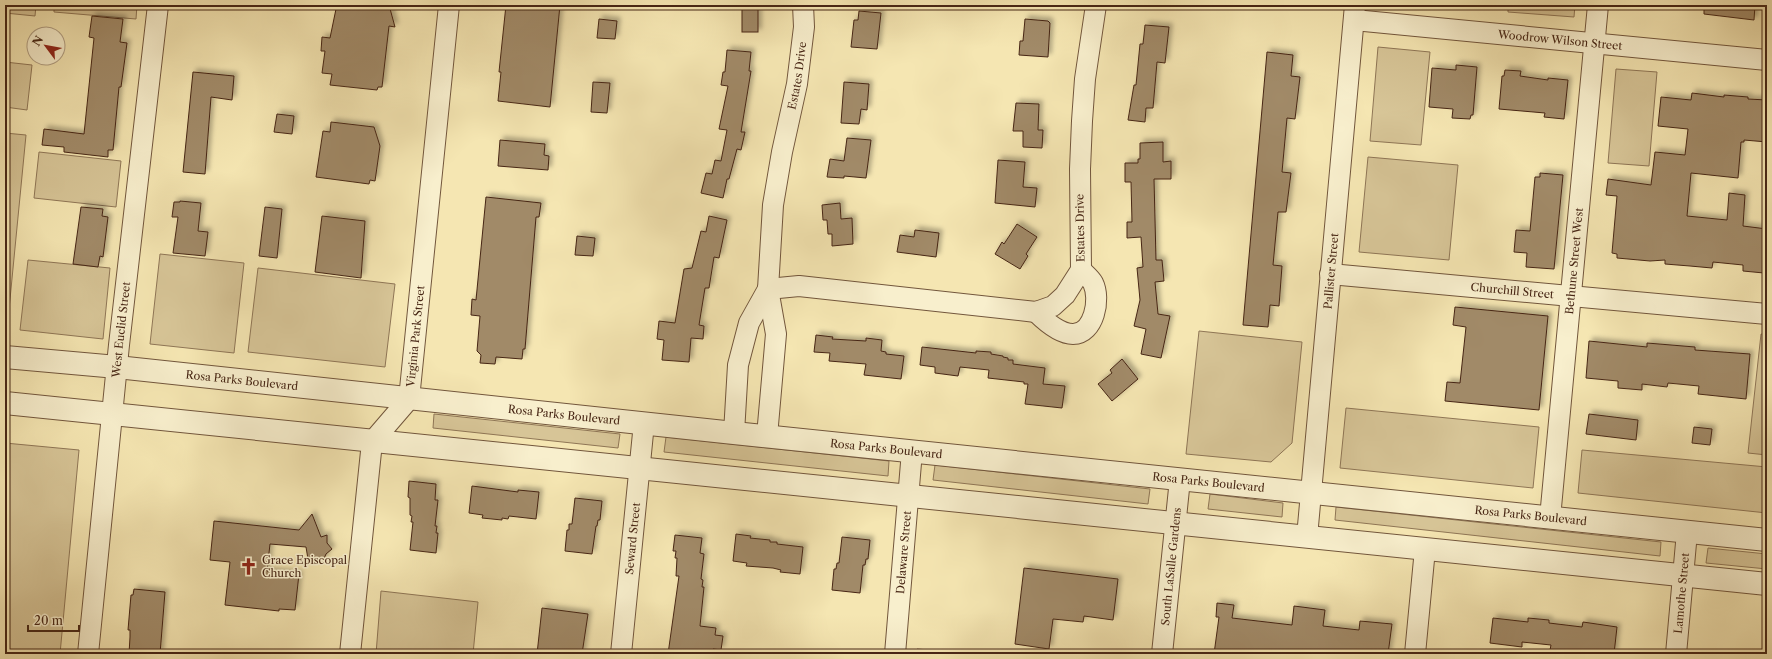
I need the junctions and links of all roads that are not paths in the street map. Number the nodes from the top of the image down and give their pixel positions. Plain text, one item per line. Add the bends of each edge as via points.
1 (158, 5) edge
2 (449, 5) edge
3 (803, 5) edge
4 (1096, 5) edge
5 (1598, 5) edge
6 (1354, 12) edge
7 (1594, 44) junction
8 (1767, 60) edge
9 (1081, 270) junction
10 (1330, 274) junction
11 (768, 289) junction
12 (1571, 296) junction
13 (1036, 312) junction
14 (1767, 314) edge
15 (5, 357) edge
16 (117, 367) junction
17 (409, 399) junction
18 (5, 403) edge
19 (112, 415) junction
20 (644, 423) junction
21 (734, 433) junction
22 (768, 436) junction
23 (372, 442) junction
24 (912, 451) junction
25 (639, 467) junction
26 (1180, 479) junction
27 (1310, 493) junction
28 (907, 495) junction
29 (1550, 518) junction
30 (1175, 523) junction
31 (1687, 532) junction
32 (1307, 537) junction
33 (1767, 540) edge
34 (1425, 549) junction
35 (1683, 576) junction
36 (1767, 584) edge
37 (88, 654) edge
38 (350, 654) edge
39 (621, 654) edge
40 (895, 654) edge
41 (1162, 654) edge
42 (1415, 654) edge
43 (1676, 654) edge

1 - 16 street, West Euclid Street
2 - 17 street, Virginia Park Street
3 - 11 street, Estates Drive via 804,27 797,84 773,205
4 - 9 street, Estates Drive via 1086,65 1082,121
5 - 7 street, Bethune Street West
6 - 7 street, Woodrow Wilson Street
6 - 10 street, Pallister Street
7 - 8 street, Woodrow Wilson Street
7 - 12 street, Bethune Street West
9 - 13 street, Estates Drive via 1065,295 1053,306
9 - 13 street via 1093,283 1097,307 1093,319 1084,329 1074,334 1064,332
10 - 12 street, Churchill Street
10 - 27 street, Pallister Street
11 - 13 street, Estates Drive via 799,286
11 - 21 street, Estates Drive via 749,323 738,365
11 - 22 street, Estates Drive via 776,334
12 - 14 street, Churchill Street
12 - 29 street, Bethune Street West
15 - 16 street, Rosa Parks Boulevard
16 - 17 street, Rosa Parks Boulevard
16 - 19 street, West Euclid Street
17 - 20 street, Rosa Parks Boulevard
17 - 23 street, Virginia Park Street
18 - 19 street
19 - 23 street
19 - 37 street, West Euclid Street
20 - 21 street, Rosa Parks Boulevard
20 - 25 street, Seward Street
21 - 22 street, Rosa Parks Boulevard
22 - 24 street, Rosa Parks Boulevard
23 - 25 street
23 - 38 street
24 - 26 street, Rosa Parks Boulevard
24 - 28 street, Delaware Street
25 - 28 street
25 - 39 street, Seward Street
26 - 27 street, Rosa Parks Boulevard
26 - 30 street, South LaSalle Gardens
27 - 29 street, Rosa Parks Boulevard
27 - 32 street, Pallister Street
28 - 30 street
28 - 40 street, Delaware Street
29 - 31 street, Rosa Parks Boulevard
30 - 32 street
30 - 41 street, South LaSalle Gardens
31 - 33 street, Rosa Parks Boulevard
31 - 35 street, Lamothe Street
32 - 34 street
34 - 35 street
34 - 42 street
35 - 36 street
35 - 43 street, Lamothe Street

